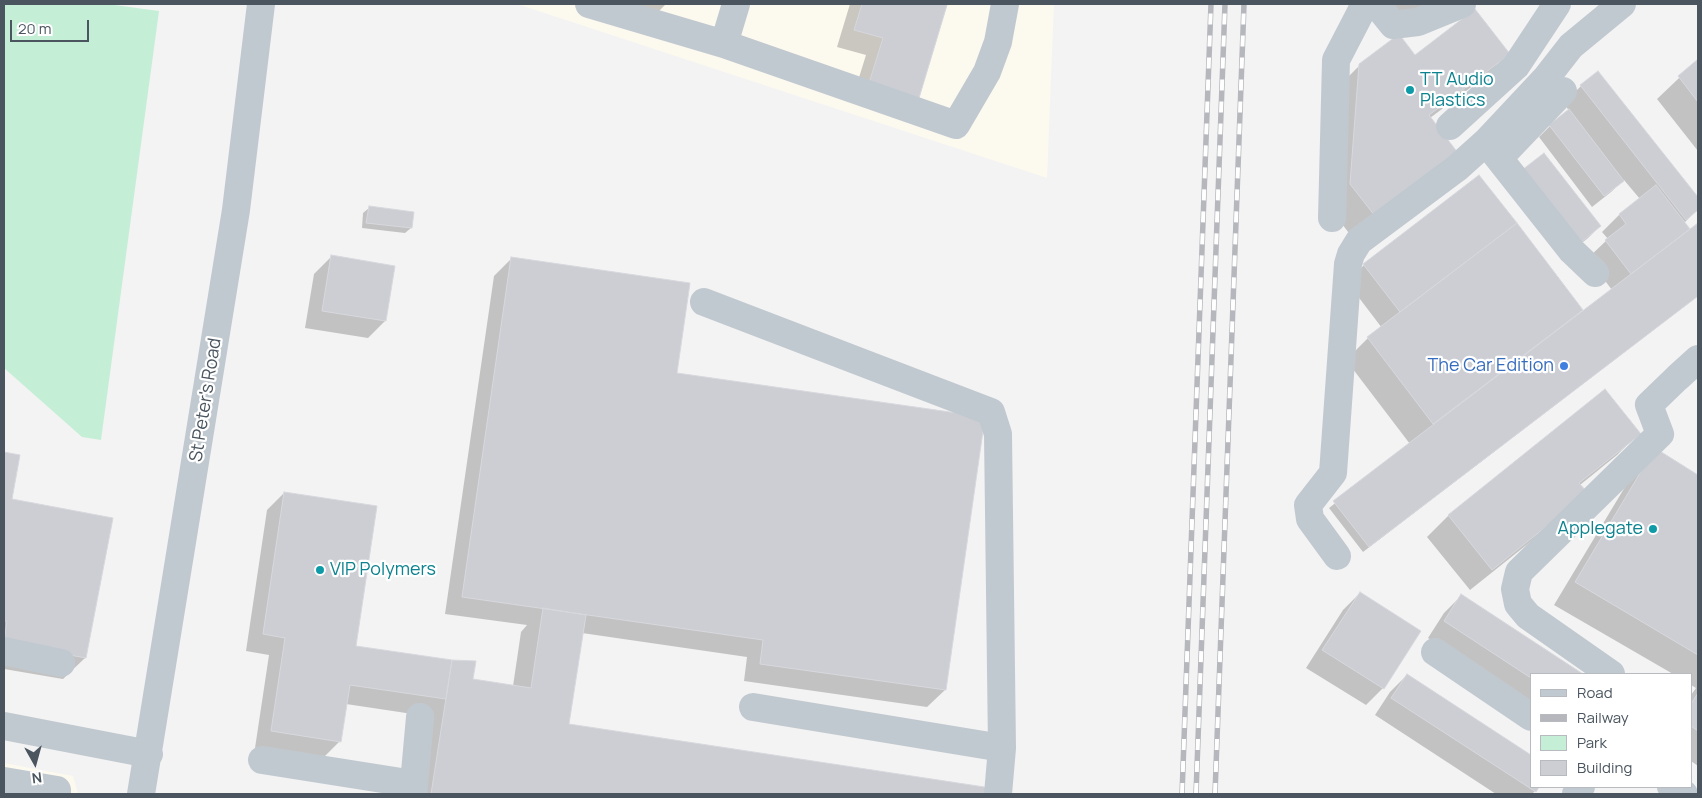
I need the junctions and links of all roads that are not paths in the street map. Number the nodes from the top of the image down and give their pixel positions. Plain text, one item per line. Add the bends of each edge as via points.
1 (261, 4) edge
2 (589, 4) edge
3 (736, 4) edge
4 (1005, 4) edge
5 (1365, 4) edge
6 (1376, 4) edge
7 (1462, 4) edge
8 (1558, 4) edge
9 (1615, 9) edge
10 (724, 44) junction
11 (1563, 91) dead end
12 (1450, 126) dead end
13 (1492, 150) junction
14 (1332, 218) dead end
15 (1595, 273) dead end
16 (704, 302) dead end
17 (1698, 359) edge
18 (1337, 556) dead end
19 (4, 651) edge
20 (1435, 652) dead end
21 (61, 663) dead end
22 (1610, 673) edge
23 (753, 707) dead end
24 (1530, 716) edge
25 (420, 717) dead end
26 (4, 726) edge
27 (1002, 748) junction
28 (149, 754) junction
29 (276, 755) dead end
30 (4, 781) edge
31 (1673, 788) edge
32 (413, 789) edge
33 (57, 794) edge
34 (141, 794) edge
35 (998, 794) edge
36 (1684, 794) edge

1 - 28 street, St Peter's Road via 236,210
2 - 10 street
3 - 10 street
4 - 10 street via 998,42 987,72 956,125
5 - 14 street via 1336,60
6 - 7 street via 1393,25 1418,22
8 - 12 street via 1516,66
9 - 13 street via 1571,46
11 - 13 street
13 - 15 street via 1572,251
13 - 18 street via 1457,168 1359,241 1351,254 1332,473 1308,505 1310,519
16 - 27 street via 991,412 998,434
17 - 22 street via 1650,405 1660,434 1519,572 1515,588 1518,604 1528,616
19 - 21 street
20 - 24 street
23 - 27 street
25 - 32 street
26 - 28 street
27 - 35 street
28 - 34 street, St Peter's Road
29 - 32 street
30 - 33 street via 57,790
31 - 36 street

